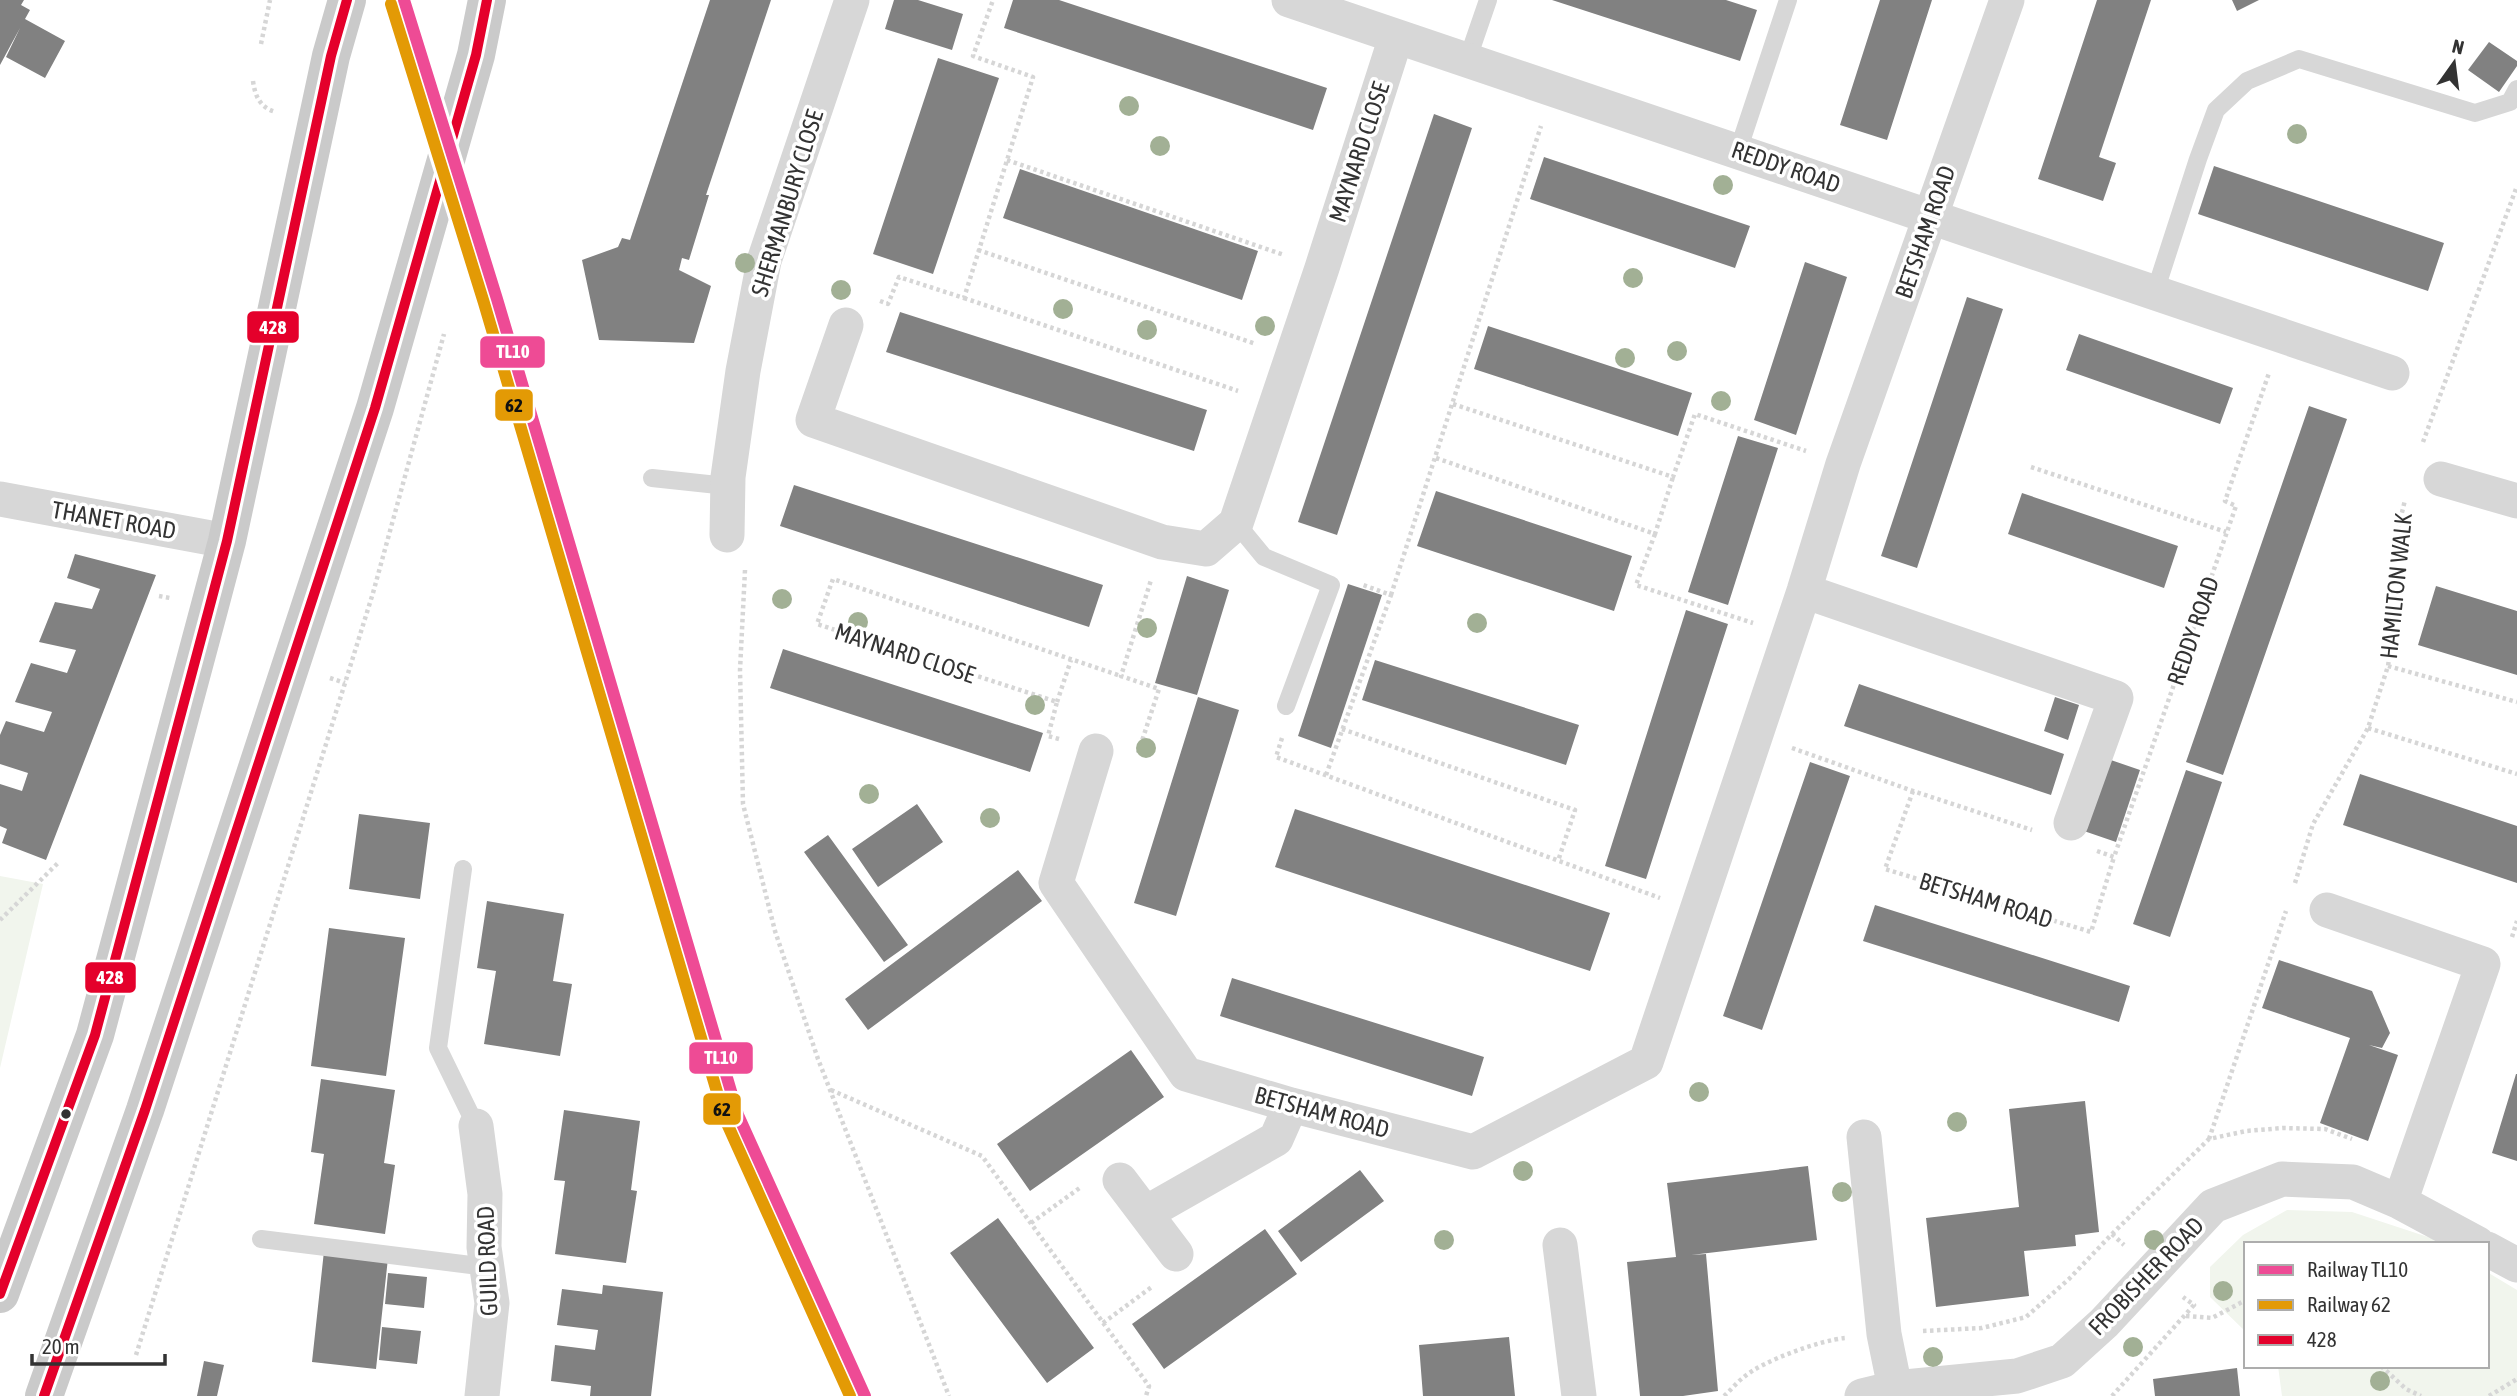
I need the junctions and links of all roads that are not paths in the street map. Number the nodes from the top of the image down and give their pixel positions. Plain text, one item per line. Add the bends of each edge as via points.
1 (347, 0) edge
2 (487, 0) edge
3 (852, 0) edge
4 (1289, 0) edge
5 (1488, 0) edge
6 (1788, 0) edge
7 (2007, 0) edge
8 (1396, 37) junction
9 (1467, 61) junction
10 (2517, 89) edge
11 (1738, 151) junction
12 (1931, 216) junction
13 (2155, 292) junction
14 (846, 325) road end
15 (2392, 373) dead end
16 (2430, 466) road end
17 (652, 478) dead end
18 (727, 486) junction
19 (0, 499) edge
20 (2517, 501) edge
21 (1236, 523) junction
22 (727, 535) road end
23 (228, 541) junction
24 (1804, 591) junction
25 (1286, 706) road end
26 (1096, 751) road end
27 (2067, 835) road end
28 (463, 870) dead end
29 (2327, 910) dead end
30 (1291, 1105) junction
31 (476, 1126) joint
32 (1864, 1137) dead end
33 (1120, 1180) road end
34 (2400, 1202) junction
35 (1146, 1213) junction
36 (261, 1239) dead end
37 (2474, 1242) edge
38 (1560, 1245) dead end
39 (2489, 1250) edge
40 (1176, 1254) road end
41 (2517, 1265) edge
42 (487, 1267) junction
43 (0, 1294) edge
44 (2018, 1386) edge
45 (1879, 1392) edge
46 (44, 1396) edge
47 (482, 1396) edge
48 (1580, 1396) edge

1 - 23 main road via 331,56
2 - 46 main road via 476,55 375,408 145,1110
3 - 18 street, SHERMANBURY CLOSE via 764,261
4 - 8 street, REDDY ROAD
5 - 9 lane
6 - 11 lane
7 - 12 street, BETSHAM ROAD
8 - 9 street, REDDY ROAD
8 - 21 street, MAYNARD CLOSE
9 - 11 street, REDDY ROAD
10 - 13 lane via 2510,102 2475,113 2299,59 2247,81 2216,110
11 - 12 street, REDDY ROAD
12 - 13 street, REDDY ROAD
12 - 24 street, BETSHAM ROAD via 1843,464
13 - 15 street, REDDY ROAD
14 - 21 street via 813,420 1162,542 1206,549
16 - 20 street
17 - 18 lane
18 - 22 street, SHERMANBURY CLOSE
19 - 23 street, THANET ROAD
21 - 25 lane via 1264,557 1331,585
23 - 43 main road via 95,1035
24 - 27 street via 2116,698
24 - 30 street, BETSHAM ROAD via 1646,1062 1473,1152
26 - 30 street, BETSHAM ROAD via 1056,883 1186,1074
28 - 31 lane via 438,1048
29 - 34 street via 2483,964
30 - 35 street via 1276,1139
31 - 42 street, GUILD ROAD via 485,1194
32 - 45 street, FROBISHER ROAD via 1884,1334
33 - 35 street
34 - 37 street, FROBISHER ROAD
34 - 44 street, FROBISHER ROAD via 2353,1182 2282,1179 2213,1206 2104,1323 2062,1361
35 - 40 street
36 - 42 lane
38 - 48 street
39 - 41 street
42 - 47 street, GUILD ROAD via 492,1303
44 - 45 street, FROBISHER ROAD

